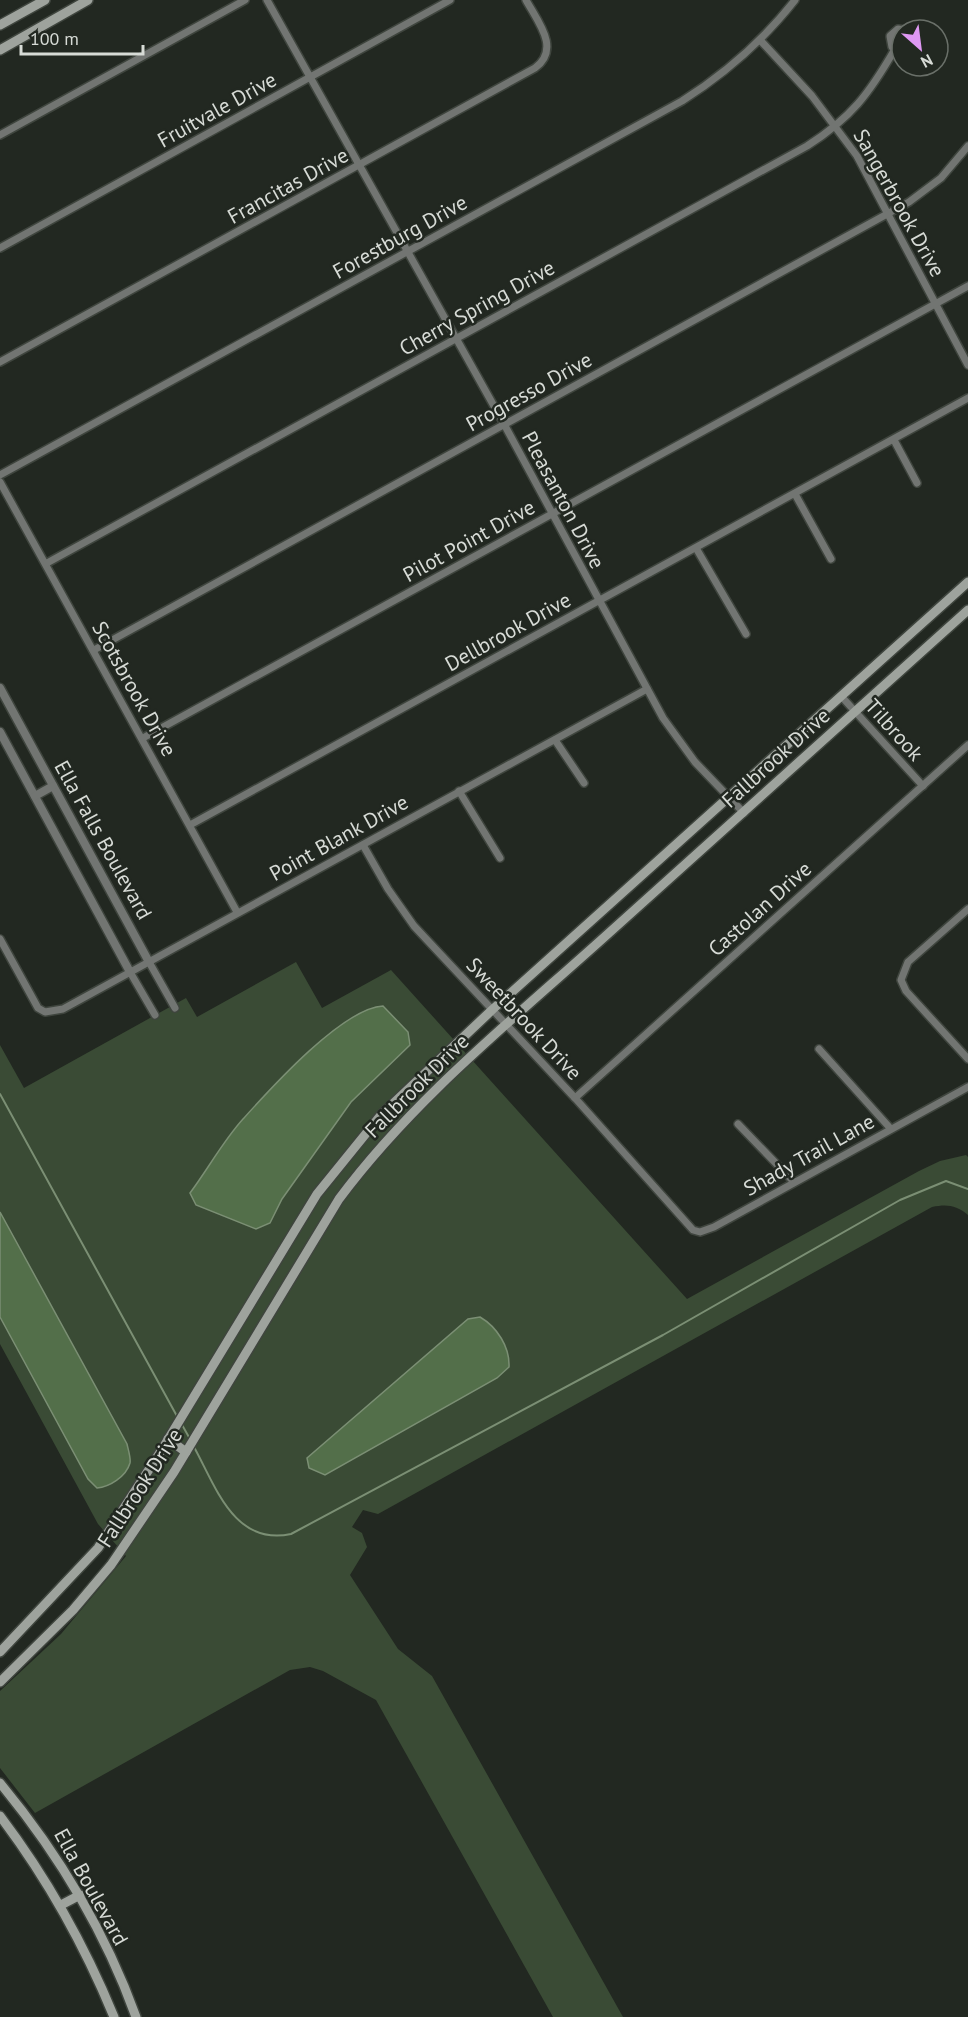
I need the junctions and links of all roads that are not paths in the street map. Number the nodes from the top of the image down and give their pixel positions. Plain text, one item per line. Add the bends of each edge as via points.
1 (45, 0) edge
2 (88, 0) edge
3 (244, 0) edge
4 (267, 0) edge
5 (450, 0) edge
6 (526, 0) edge
7 (795, 0) edge
8 (0, 25) edge
9 (761, 41) junction
10 (0, 50) edge
11 (890, 62) edge
12 (310, 76) junction
13 (836, 126) junction
14 (0, 135) edge
15 (968, 146) edge
16 (360, 165) junction
17 (888, 214) junction
18 (0, 248) edge
19 (408, 251) junction
20 (968, 286) edge
21 (936, 304) junction
22 (456, 339) junction
23 (0, 362) edge
24 (968, 365) edge
25 (968, 398) edge
26 (504, 424) junction
27 (894, 440) junction
28 (0, 475) edge
29 (0, 482) edge
30 (917, 483) dead end
31 (795, 494) junction
32 (552, 514) junction
33 (696, 548) junction
34 (831, 559) dead end
35 (47, 563) junction
36 (968, 582) edge
37 (954, 595) junction
38 (598, 601) junction
39 (968, 610) edge
40 (746, 634) dead end
41 (94, 651) junction
42 (0, 688) edge
43 (647, 689) junction
44 (841, 696) junction
45 (855, 711) junction
46 (0, 732) edge
47 (143, 738) junction
48 (555, 740) junction
49 (968, 745) edge
50 (584, 783) dead end
51 (53, 786) junction
52 (923, 786) junction
53 (459, 791) junction
54 (35, 796) junction
55 (729, 798) junction
56 (744, 813) junction
57 (190, 825) junction
58 (363, 845) junction
59 (500, 858) dead end
60 (968, 910) edge
61 (237, 912) junction
62 (596, 917) junction
63 (610, 932) junction
64 (0, 939) edge
65 (149, 962) junction
66 (130, 972) junction
67 (175, 1008) dead end
68 (493, 1009) junction
69 (155, 1015) dead end
70 (507, 1024) junction
71 (819, 1049) dead end
72 (968, 1059) edge
73 (968, 1087) edge
74 (575, 1098) junction
75 (738, 1124) dead end
76 (890, 1128) junction
77 (351, 1150) junction
78 (367, 1162) junction
79 (794, 1182) junction
80 (671, 1208) joint
81 (168, 1439) junction
82 (186, 1452) junction
83 (83, 1566) junction
84 (99, 1578) junction
85 (0, 1652) edge
86 (0, 1682) edge
87 (0, 1783) edge
88 (0, 1816) edge
89 (80, 1895) junction
90 (61, 1905) junction
91 (114, 2017) edge
92 (136, 2017) edge

1 - 8 main road
2 - 10 main road
3 - 14 street
4 - 12 street, Pleasanton Drive
5 - 12 street, Fruitvale Drive
6 - 16 street, Francitas Drive via 548,44 542,64
7 - 9 street, Forestburg Drive
9 - 13 street, Sangerbrook Drive
9 - 19 street, Forestburg Drive via 682,101
11 - 13 street, Cherry Spring Drive via 862,102
12 - 16 street, Pleasanton Drive
12 - 18 street, Fruitvale Drive
13 - 17 street, Sangerbrook Drive via 868,174
13 - 22 street, Cherry Spring Drive via 807,146
15 - 17 street, Progresso Drive via 933,185
16 - 19 street, Pleasanton Drive
16 - 23 street, Francitas Drive
17 - 21 street, Sangerbrook Drive
17 - 26 street, Progresso Drive
19 - 22 street, Pleasanton Drive
19 - 28 street, Forestburg Drive
20 - 21 street, Pilot Point Drive
21 - 24 street, Sangerbrook Drive
21 - 32 street, Pilot Point Drive
22 - 26 street, Pleasanton Drive
22 - 35 street, Cherry Spring Drive
25 - 27 street, Dellbrook Drive
26 - 32 street, Pleasanton Drive
26 - 41 street, Progresso Drive
27 - 30 street
27 - 31 street, Dellbrook Drive
29 - 35 street, Scotsbrook Drive
31 - 33 street, Dellbrook Drive
31 - 34 street
32 - 38 street, Pleasanton Drive
32 - 47 street, Pilot Point Drive
33 - 38 street, Dellbrook Drive
33 - 40 street
35 - 41 street, Scotsbrook Drive
36 - 37 main road, Fallbrook Drive
37 - 39 main road
37 - 44 main road, Fallbrook Drive
38 - 43 street, Pleasanton Drive
38 - 57 street, Dellbrook Drive
39 - 45 main road, Fallbrook Drive
41 - 47 street, Scotsbrook Drive
42 - 51 street, Ella Falls Boulevard
43 - 48 street, Point Blank Drive
43 - 55 street, Pleasanton Drive via 675,738
44 - 45 street, Tilbrook
44 - 55 main road, Fallbrook Drive
45 - 52 street, Tilbrook
45 - 56 main road, Fallbrook Drive
46 - 54 street, Ella Falls Boulevard
47 - 57 street, Scotsbrook Drive
48 - 50 street
48 - 53 street, Point Blank Drive
49 - 52 street, Castolan Drive
51 - 54 street
51 - 65 street, Ella Falls Boulevard
52 - 74 street, Castolan Drive
53 - 58 street, Point Blank Drive
53 - 59 street
54 - 66 street, Ella Falls Boulevard
55 - 56 street, Pleasanton Drive
55 - 62 main road, Fallbrook Drive
56 - 63 main road, Fallbrook Drive
57 - 61 street, Scotsbrook Drive
58 - 61 street, Point Blank Drive
58 - 68 street, Sweetbrook Drive via 414,926
60 - 72 street via 908,962 901,980 906,991
61 - 65 street, Point Blank Drive
62 - 63 main road
62 - 68 main road, Fallbrook Drive
63 - 70 main road, Fallbrook Drive
64 - 66 street, Point Blank Drive via 33,1001 45,1012 63,1009
65 - 66 street, Point Blank Drive
65 - 67 street, Ella Falls Boulevard
66 - 69 street, Ella Falls Boulevard
68 - 70 street, Sweetbrook Drive
68 - 77 main road, Fallbrook Drive via 381,1115
70 - 74 street, Sweetbrook Drive
70 - 78 main road, Fallbrook Drive via 425,1100
71 - 76 street
73 - 76 street, Shady Trail Lane
74 - 80 street, Sweetbrook Drive
75 - 79 street
76 - 79 street, Shady Trail Lane
77 - 78 main road
77 - 81 main road, Fallbrook Drive via 317,1194
78 - 82 main road, Fallbrook Drive via 339,1199
79 - 80 street, Shady Trail Lane via 700,1232
81 - 82 main road
81 - 83 main road, Fallbrook Drive
82 - 84 main road, Fallbrook Drive
83 - 84 main road
83 - 85 main road, Fallbrook Drive
84 - 86 main road, Fallbrook Drive
87 - 89 main road, Ella Boulevard via 38,1829
88 - 90 main road, Ella Boulevard
89 - 90 main road
89 - 92 main road, Ella Boulevard
90 - 91 main road, Ella Boulevard

